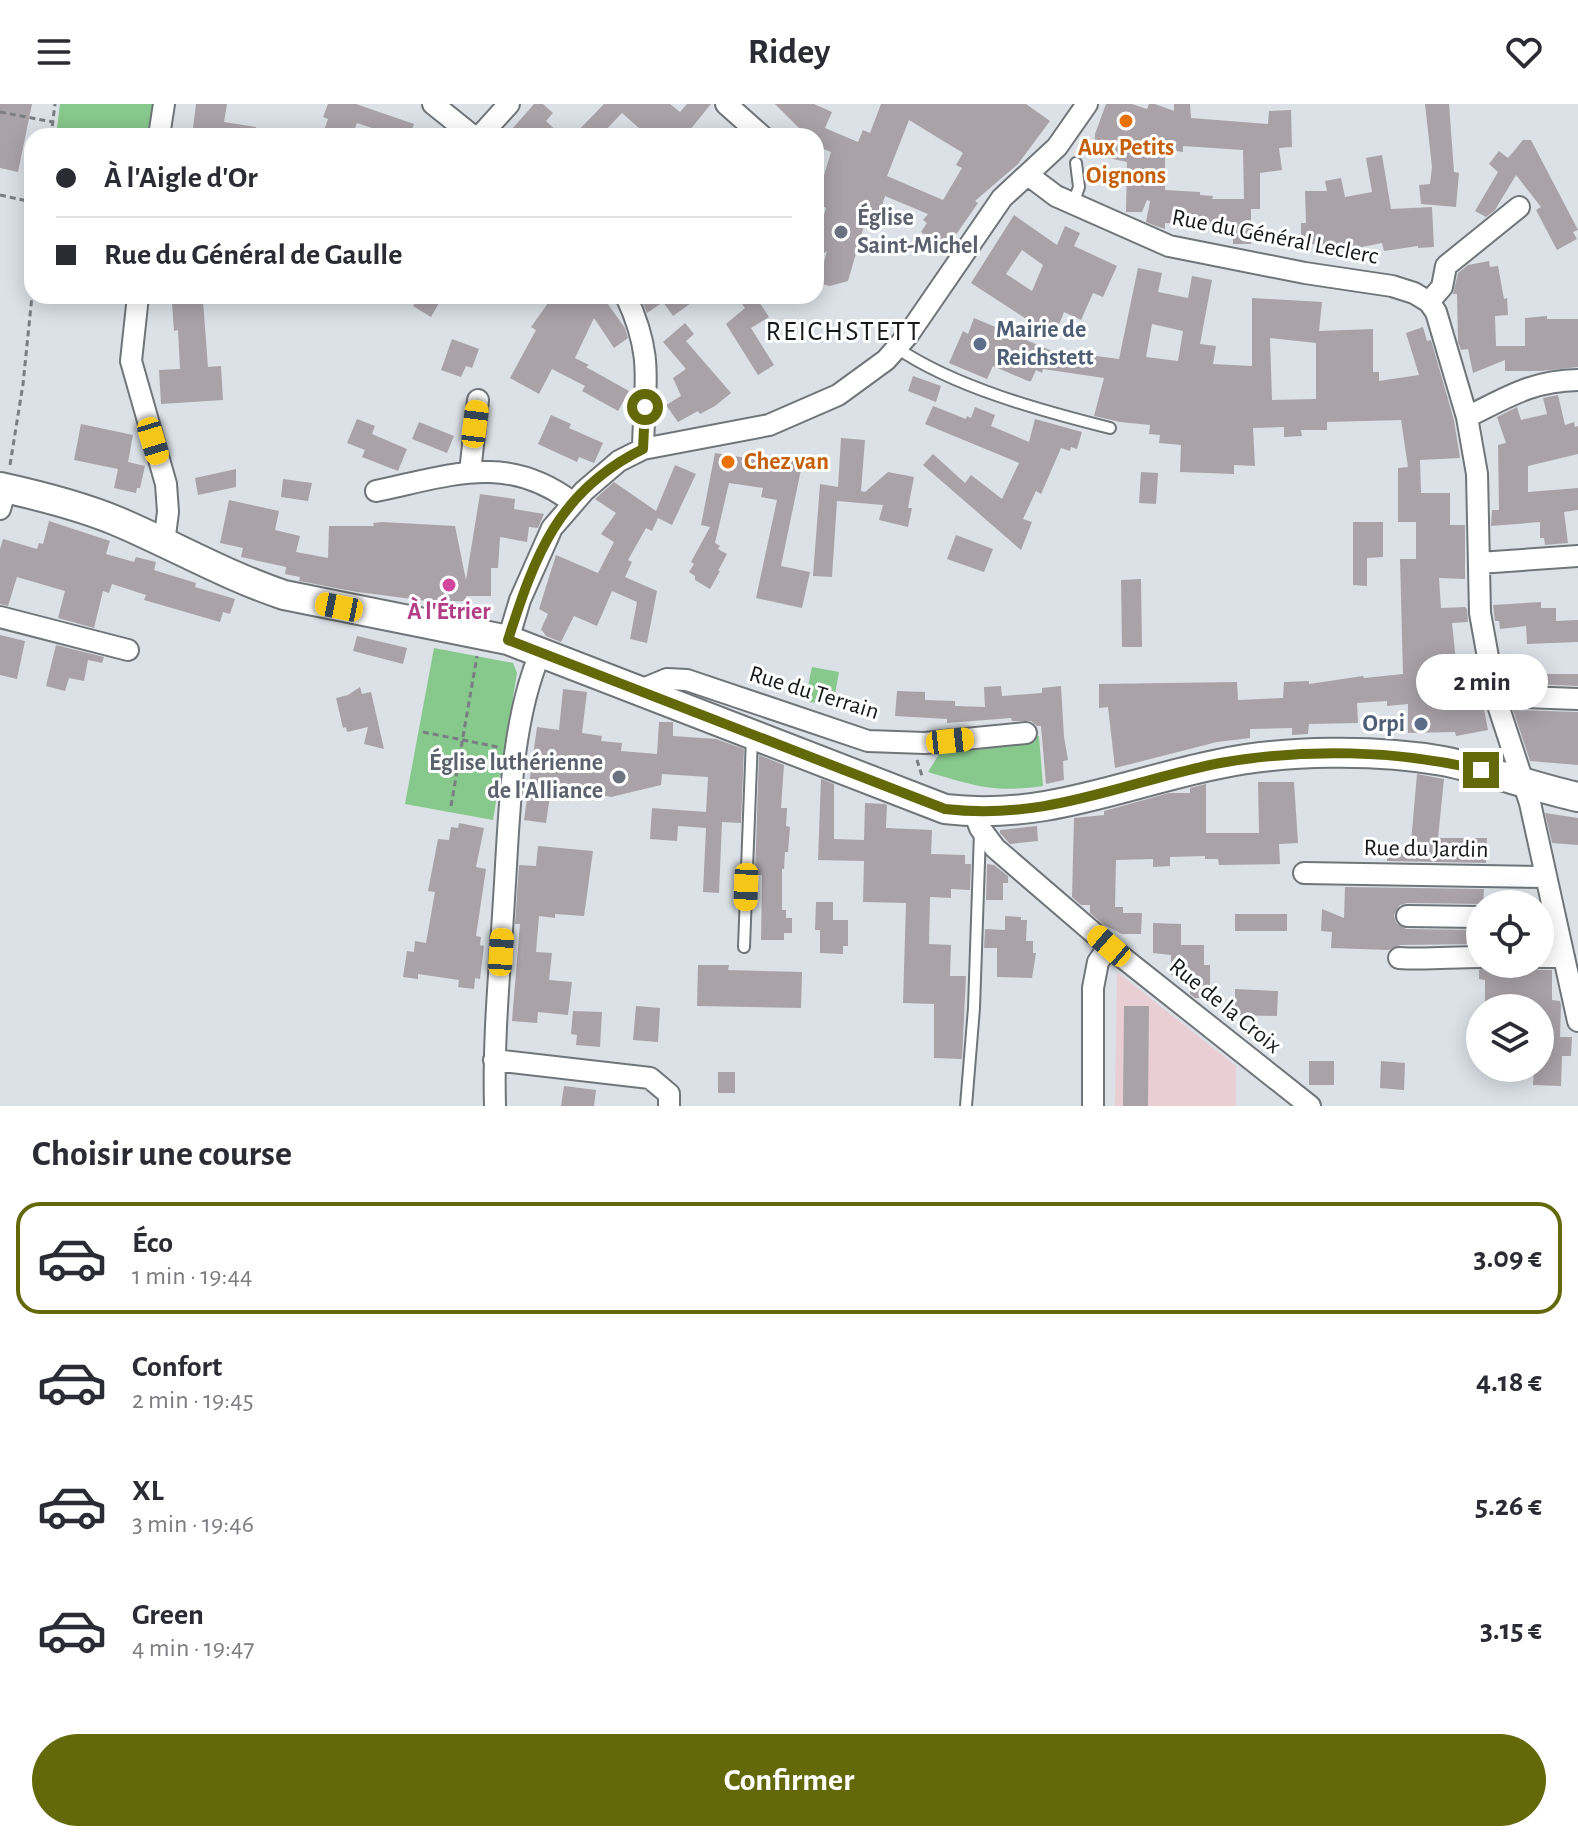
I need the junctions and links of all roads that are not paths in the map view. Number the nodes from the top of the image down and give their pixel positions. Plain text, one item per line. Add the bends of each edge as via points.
1 (164, 104) edge
2 (433, 104) edge
3 (509, 104) edge
4 (726, 104) edge
5 (1083, 105) edge
6 (160, 128) edge
7 (463, 128) edge
8 (487, 128) edge
9 (753, 128) edge
10 (1076, 163) dead end
11 (1028, 175) junction
12 (1073, 204) junction
13 (1519, 207) dead end
14 (1429, 302) junction
15 (137, 304) edge
16 (630, 304) edge
17 (897, 348) junction
18 (1578, 380) edge
19 (478, 400) dead end
20 (1467, 417) junction
21 (1110, 428) dead end
22 (643, 449) junction
23 (470, 472) junction
24 (376, 491) dead end
25 (2, 495) edge
26 (572, 502) junction
27 (164, 543) junction
28 (1578, 556) edge
29 (1479, 563) junction
30 (0, 617) edge
31 (508, 640) junction
32 (128, 650) dead end
33 (540, 654) junction
34 (638, 691) junction
35 (1495, 696) junction
36 (1578, 699) edge
37 (1026, 733) dead end
38 (753, 735) junction
39 (1523, 783) junction
40 (1578, 797) edge
41 (977, 820) junction
42 (1304, 873) dead end
43 (1546, 877) junction
44 (1547, 890) edge
45 (1407, 916) dead end
46 (1466, 917) edge
47 (1554, 933) edge
48 (1109, 946) junction
49 (744, 947) dead end
50 (1466, 957) edge
51 (1554, 957) edge
52 (1564, 957) junction
53 (1399, 958) dead end
54 (1574, 981) edge
55 (1578, 1021) edge
56 (494, 1060) junction
57 (495, 1106) edge
58 (669, 1106) edge
59 (966, 1106) edge
60 (1093, 1106) edge
61 (1310, 1106) edge

1 - 6 street
2 - 7 street
3 - 8 street
4 - 9 street
5 - 11 street via 1057,147
10 - 12 lane via 1079,187
11 - 12 street, Rue du Général Leclerc via 1045,191
11 - 17 street via 1002,198
12 - 14 street, Rue du Général Leclerc via 1169,246 1392,286
13 - 14 street via 1446,266 1442,287
14 - 20 street
15 - 27 street via 131,361 166,484
16 - 22 street via 640,326 648,370
17 - 21 lane via 920,364 1037,409
17 - 22 street via 838,395 769,425
18 - 20 street via 1530,386
19 - 23 street
20 - 29 street via 1477,474
22 - 26 street via 619,461
23 - 24 street
23 - 26 street via 521,475
25 - 27 main road via 78,506
26 - 31 street via 546,541
27 - 31 main road via 284,595
28 - 29 street
29 - 35 street via 1480,613
30 - 32 street
31 - 33 main road
33 - 34 main road
33 - 56 street via 529,680 510,805
34 - 37 street, Rue du Terrain via 667,679 687,680 868,741 925,743
34 - 38 main road
35 - 36 street
35 - 39 street
38 - 41 main road
38 - 49 lane
39 - 40 main road
39 - 41 main road via 1426,759 1315,755 1219,764
39 - 43 street
41 - 48 street, Rue de la Croix via 995,848
41 - 59 lane via 974,1008
42 - 43 street, Rue du Jardin
43 - 44 street
45 - 46 street
47 - 52 street
48 - 60 street via 1098,962 1093,988
48 - 61 street, Rue de la Croix
50 - 53 street
51 - 52 street
52 - 54 street
54 - 55 street
56 - 57 street
56 - 58 street via 650,1078 669,1094

